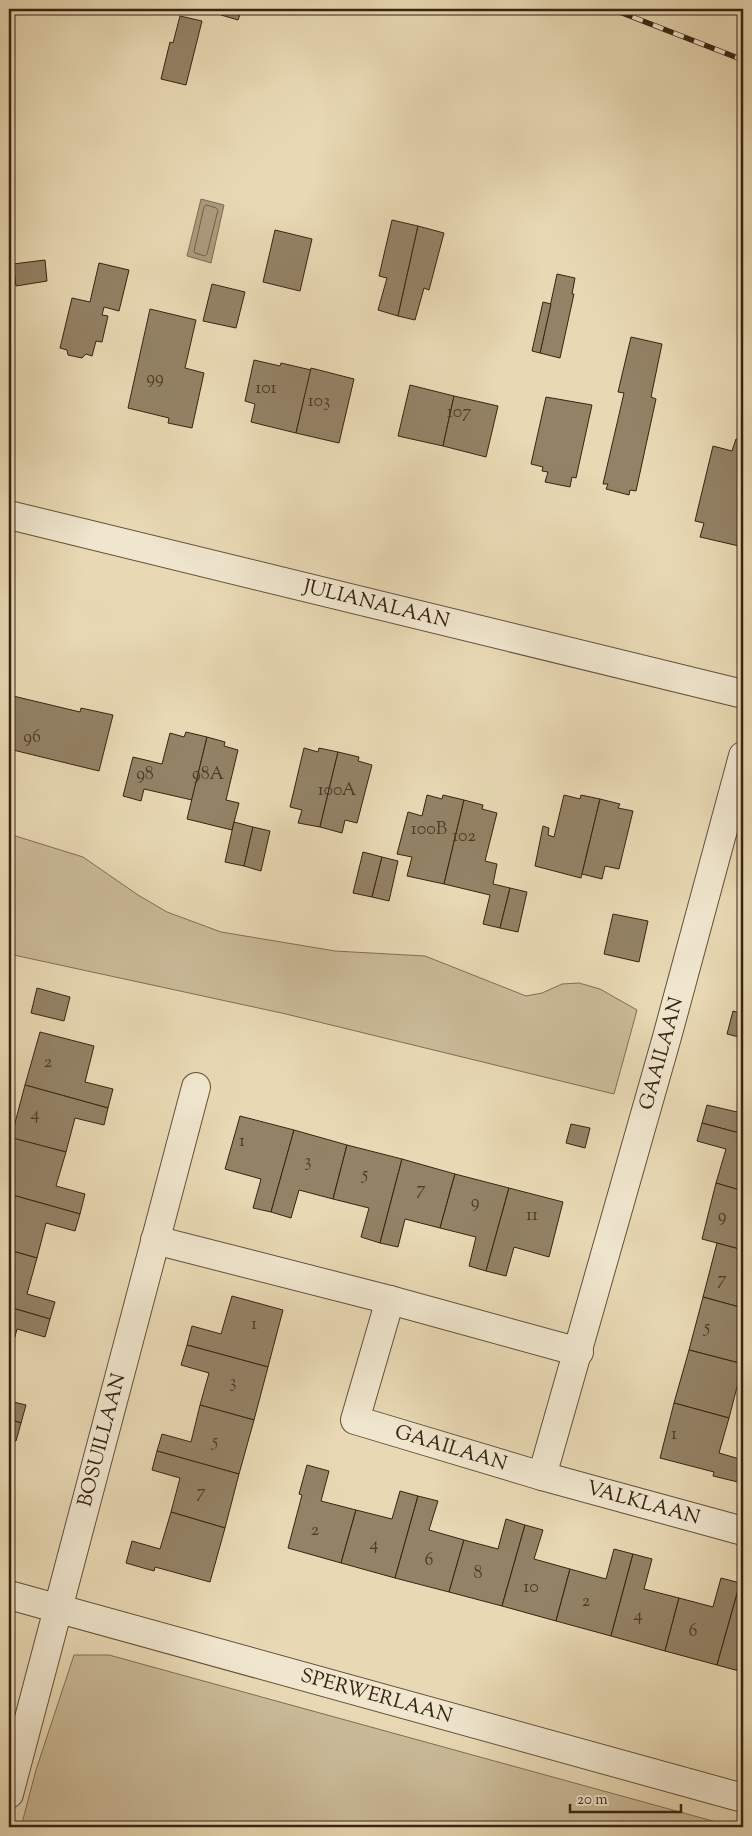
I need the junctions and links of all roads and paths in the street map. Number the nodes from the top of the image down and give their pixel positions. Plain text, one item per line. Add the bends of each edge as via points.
1 (9, 515) edge
2 (743, 694) edge
3 (743, 756) edge
4 (196, 1087) dead end
5 (155, 1240) junction
6 (390, 1300) junction
7 (579, 1352) junction
8 (542, 1476) junction
9 (743, 1531) edge
10 (9, 1596) edge
11 (58, 1609) junction
12 (9, 1794) edge
13 (743, 1798) edge

1 - 2 street, JULIANALAAN
3 - 7 street, GAAILAAN
4 - 5 street, BOSUILLAAN
5 - 6 street
5 - 11 street, BOSUILLAAN
6 - 7 street
6 - 8 street, GAAILAAN via 355,1420
7 - 8 street, GAAILAAN
8 - 9 street, VALKLAAN
10 - 11 street, SPERWERLAAN
11 - 12 street, BOSUILLAAN
11 - 13 street, SPERWERLAAN

